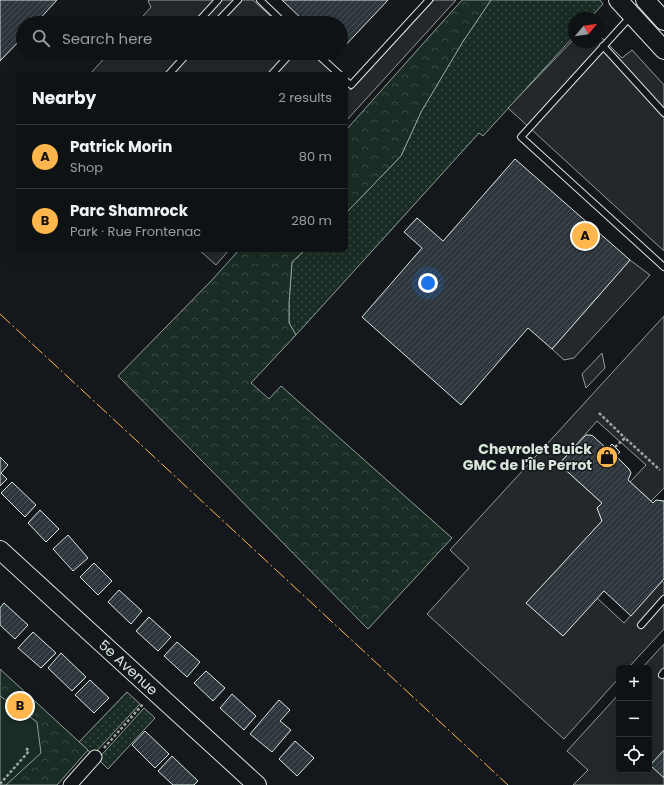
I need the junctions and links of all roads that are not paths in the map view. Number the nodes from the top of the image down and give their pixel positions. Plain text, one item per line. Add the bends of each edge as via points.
1 (218, 0) edge
2 (238, 0) edge
3 (260, 0) edge
4 (429, 0) edge
5 (618, 0) edge
6 (645, 0) edge
7 (632, 15) junction
8 (203, 16) edge
9 (223, 16) edge
10 (277, 16) edge
11 (664, 20) edge
12 (604, 45) edge
13 (604, 47) edge
14 (601, 48) edge
15 (664, 50) edge
16 (182, 60) edge
17 (285, 60) edge
18 (324, 60) edge
19 (171, 72) edge
20 (274, 72) edge
21 (337, 72) edge
22 (348, 83) edge
23 (664, 113) edge
24 (664, 267) edge
25 (0, 550) edge
26 (664, 599) edge
27 (641, 625) dead end
28 (95, 757) road end
29 (70, 785) edge
30 (257, 785) edge

1 - 8 lane
2 - 9 lane
3 - 10 lane
4 - 22 lane
5 - 7 street
6 - 11 street
7 - 12 lane
7 - 15 street
13 - 23 lane
14 - 24 lane via 521,137
16 - 19 lane
17 - 20 lane
18 - 21 lane
25 - 30 street, 5e Avenue
26 - 27 lane
28 - 29 street

